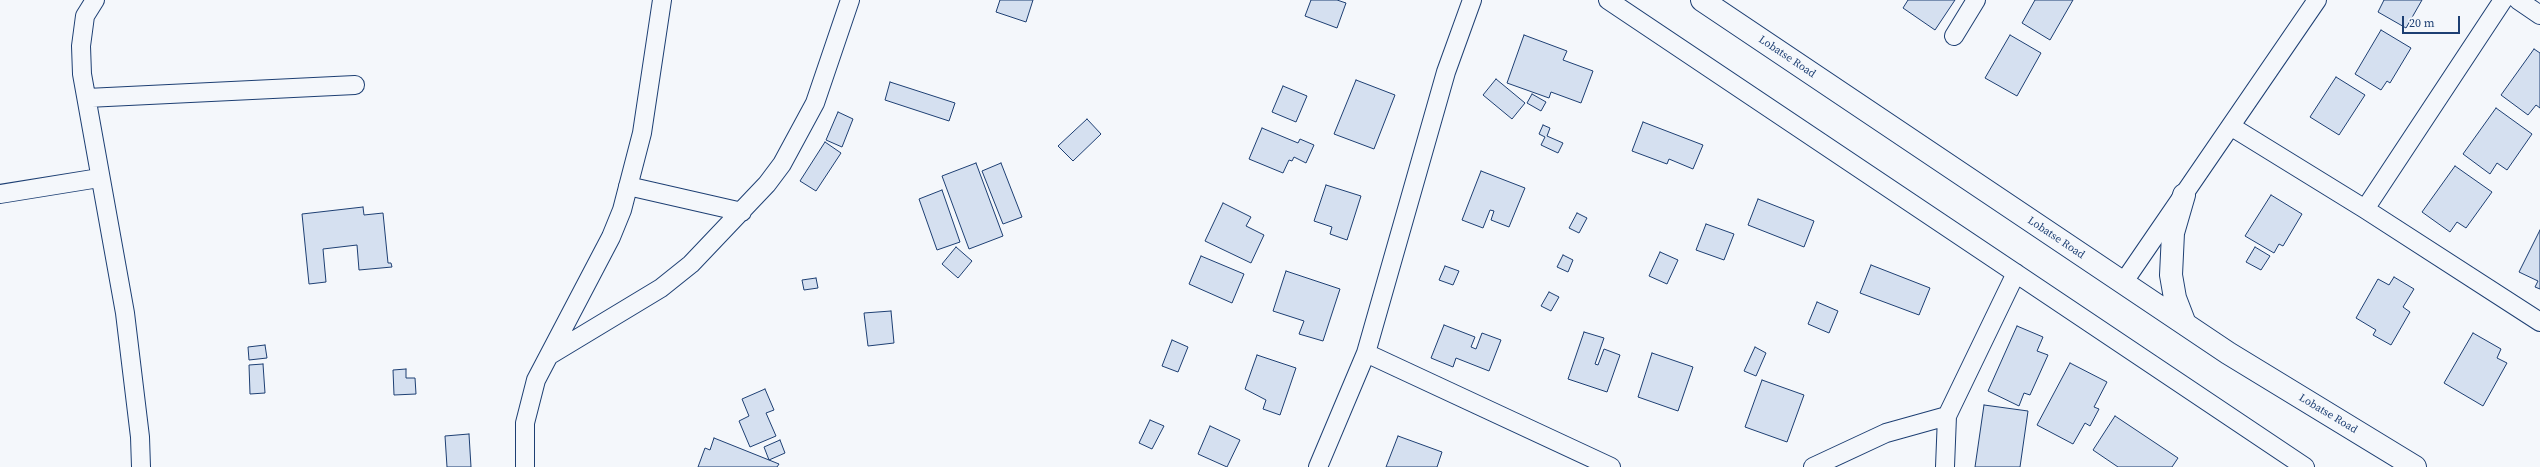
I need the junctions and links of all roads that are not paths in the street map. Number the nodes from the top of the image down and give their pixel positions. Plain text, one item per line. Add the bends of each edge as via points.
1 (95, 0) edge
2 (662, 0) edge
3 (850, 0) edge
4 (1472, 0) edge
5 (1608, 0) edge
6 (1702, 0) edge
7 (1976, 0) edge
8 (2317, 0) edge
9 (2503, 0) edge
10 (2518, 0) edge
11 (2540, 15) edge
12 (1954, 36) dead end
13 (355, 84) dead end
14 (87, 98) junction
15 (2232, 127) junction
16 (99, 178) junction
17 (628, 186) junction
18 (0, 194) edge
19 (2184, 195) junction
20 (2365, 208) junction
21 (742, 212) junction
22 (2016, 273) junction
23 (2123, 283) junction
24 (2540, 322) edge
25 (2185, 324) junction
26 (1366, 353) junction
27 (549, 355) junction
28 (1947, 416) junction
29 (141, 467) edge
30 (525, 467) edge
31 (1318, 467) edge
32 (1611, 467) edge
33 (1813, 467) edge
34 (1945, 467) edge
35 (2305, 467) edge
36 (2415, 467) edge

1 - 14 street via 85,16 81,46 82,74
2 - 17 street via 642,132
3 - 21 street via 820,90 800,133 782,164
4 - 26 street via 1446,72
5 - 22 street
6 - 23 highway, Lobatse Road
7 - 12 street
8 - 15 street
9 - 20 street
10 - 11 street
13 - 14 street
14 - 16 street
15 - 19 street
15 - 20 street
16 - 18 street
16 - 29 street via 125,313 140,437
17 - 21 street
17 - 27 street via 611,237
19 - 23 street
19 - 25 highway via 2174,233 2171,275 2175,298
20 - 24 street
21 - 27 street via 691,264 661,288
22 - 28 street
22 - 35 street
23 - 25 highway, Lobatse Road
25 - 36 highway, Lobatse Road
26 - 31 street
26 - 32 street
27 - 30 street via 536,380 529,402 525,423
28 - 33 street via 1886,433
28 - 34 street

